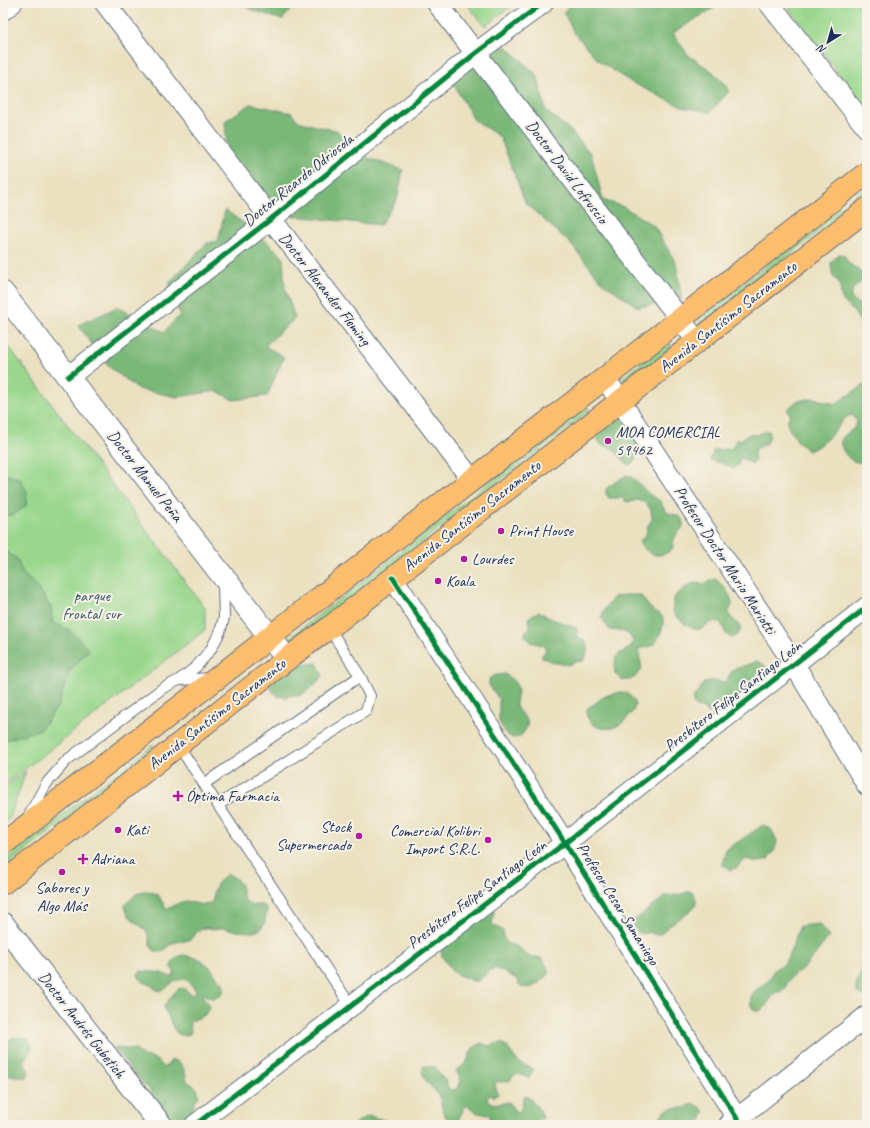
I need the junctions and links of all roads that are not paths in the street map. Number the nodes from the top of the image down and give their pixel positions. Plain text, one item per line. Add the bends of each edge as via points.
1 (12, 3) edge
2 (105, 3) edge
3 (437, 3) edge
4 (543, 3) edge
5 (769, 3) edge
6 (3, 10) edge
7 (476, 54) junction
8 (867, 128) edge
9 (867, 173) edge
10 (867, 209) edge
11 (271, 219) junction
12 (3, 293) edge
13 (680, 320) junction
14 (696, 342) junction
15 (68, 377) junction
16 (605, 378) junction
17 (620, 401) junction
18 (472, 480) junction
19 (223, 577) junction
20 (393, 578) junction
21 (867, 607) edge
22 (329, 628) junction
23 (270, 637) junction
24 (287, 659) junction
25 (794, 664) junction
26 (360, 676) junction
27 (218, 678) junction
28 (179, 680) junction
29 (178, 745) junction
30 (204, 784) junction
31 (867, 785) edge
32 (218, 805) junction
33 (20, 831) junction
34 (565, 843) junction
35 (3, 844) edge
36 (3, 883) edge
37 (3, 924) edge
38 (351, 1006) junction
39 (867, 1016) edge
40 (736, 1123) edge
41 (161, 1125) edge
42 (195, 1125) edge

1 - 6 street
2 - 11 street, Doctor Alexander Fleming
3 - 7 street, Doctor David Lofruscio
4 - 7 street, Doctor Ricardo Odriosola
5 - 8 street
7 - 11 street, Doctor Ricardo Odriosola
7 - 13 street, Doctor David Lofruscio
9 - 13 main road, Avenida Santísimo Sacramento
10 - 14 main road, Avenida Santísimo Sacramento
11 - 15 street, Doctor Ricardo Odriosola
11 - 18 street, Doctor Alexander Fleming
12 - 15 street, Doctor Manuel Peña
13 - 14 street, Doctor David Lofruscio
13 - 16 main road, Avenida Santísimo Sacramento
14 - 17 main road, Avenida Santísimo Sacramento
15 - 19 street, Doctor Manuel Peña
16 - 17 street, Profesor Doctor Mario Mariotti
16 - 18 main road, Avenida Santísimo Sacramento
17 - 20 main road, Avenida Santísimo Sacramento
17 - 25 street, Profesor Doctor Mario Mariotti
18 - 23 main road, Avenida Santísimo Sacramento
19 - 23 street, Doctor Manuel Peña
19 - 28 lane via 224,618 220,632 211,649 196,667
20 - 22 main road, Avenida Santísimo Sacramento
20 - 34 street, Profesor Cesar Samaniego
21 - 25 street, Presbítero Felipe Santiago León
22 - 24 main road, Avenida Santísimo Sacramento
22 - 26 lane
23 - 24 street, Doctor Manuel Peña
23 - 27 main road, Avenida Santísimo Sacramento
24 - 29 main road, Avenida Santísimo Sacramento
25 - 31 street, Profesor Doctor Mario Mariotti
25 - 34 street, Presbítero Felipe Santiago León
26 - 30 lane
26 - 32 lane via 370,696 366,711
27 - 28 lane
27 - 33 main road, Avenida Santísimo Sacramento
28 - 33 lane via 163,688 67,760 46,784
29 - 30 lane
29 - 36 main road, Avenida Santísimo Sacramento
30 - 32 lane
32 - 38 lane
33 - 35 main road, Avenida Santísimo Sacramento
34 - 38 street, Presbítero Felipe Santiago León
34 - 40 street, Profesor Cesar Samaniego
37 - 41 street, Doctor Andrés Gubetich
38 - 42 street, Presbítero Felipe Santiago León
39 - 40 street

